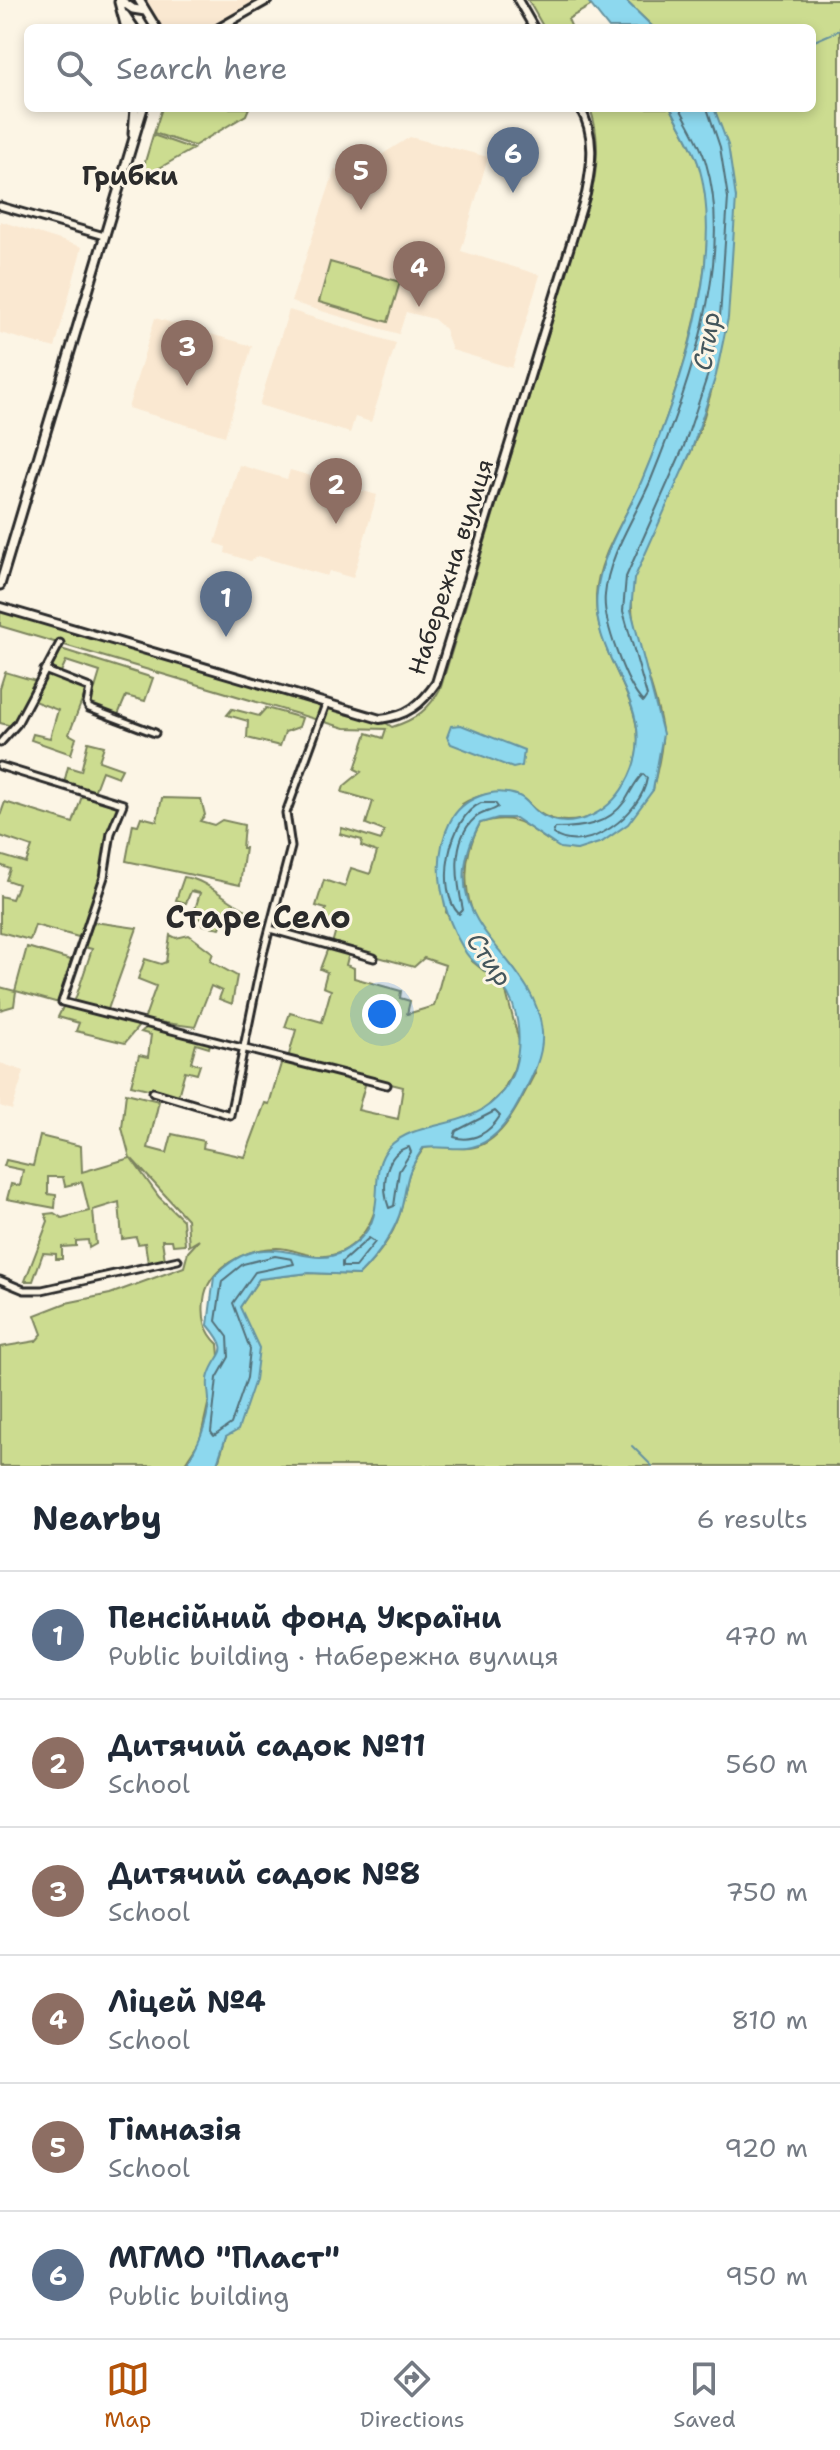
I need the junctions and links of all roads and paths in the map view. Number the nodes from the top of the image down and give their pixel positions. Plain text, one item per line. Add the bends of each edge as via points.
1 (119, 0) edge
2 (139, 0) edge
3 (268, 0) edge
4 (518, 0) edge
5 (122, 10) junction
6 (145, 11) junction
7 (125, 24) edge
8 (131, 24) edge
9 (146, 24) edge
10 (153, 24) edge
11 (226, 24) edge
12 (532, 24) edge
13 (135, 112) edge
14 (144, 112) edge
15 (582, 112) edge
16 (133, 137) junction
17 (0, 206) edge
18 (104, 236) junction
19 (0, 585) edge
20 (0, 607) edge
21 (60, 643) dead end
22 (44, 670) junction
23 (326, 704) junction
24 (155, 733) dead end
25 (0, 743) edge
26 (0, 766) edge
27 (270, 929) junction
28 (374, 958) dead end
29 (246, 1049) junction
30 (387, 1085) dead end
31 (153, 1092) dead end
32 (178, 1260) dead end
33 (0, 1280) edge

1 - 5 main road
1 - 6 main road
2 - 6 main road
3 - 11 street
4 - 12 street
5 - 7 main road
5 - 8 main road
6 - 9 main road
6 - 10 main road
13 - 16 main road
14 - 16 main road
15 - 23 street, Набережна вулиця via 592,146 586,194 436,683 417,706 395,718
16 - 18 main road
17 - 18 street
18 - 19 main road
20 - 23 street, Набережна вулиця
21 - 22 street
22 - 24 street via 90,688 89,708
22 - 25 street via 17,724
23 - 27 street via 286,813 291,847
26 - 29 street via 123,804 62,1002
27 - 28 street
27 - 29 street
29 - 30 street
29 - 31 street via 230,1115
32 - 33 street via 42,1290 24,1290

